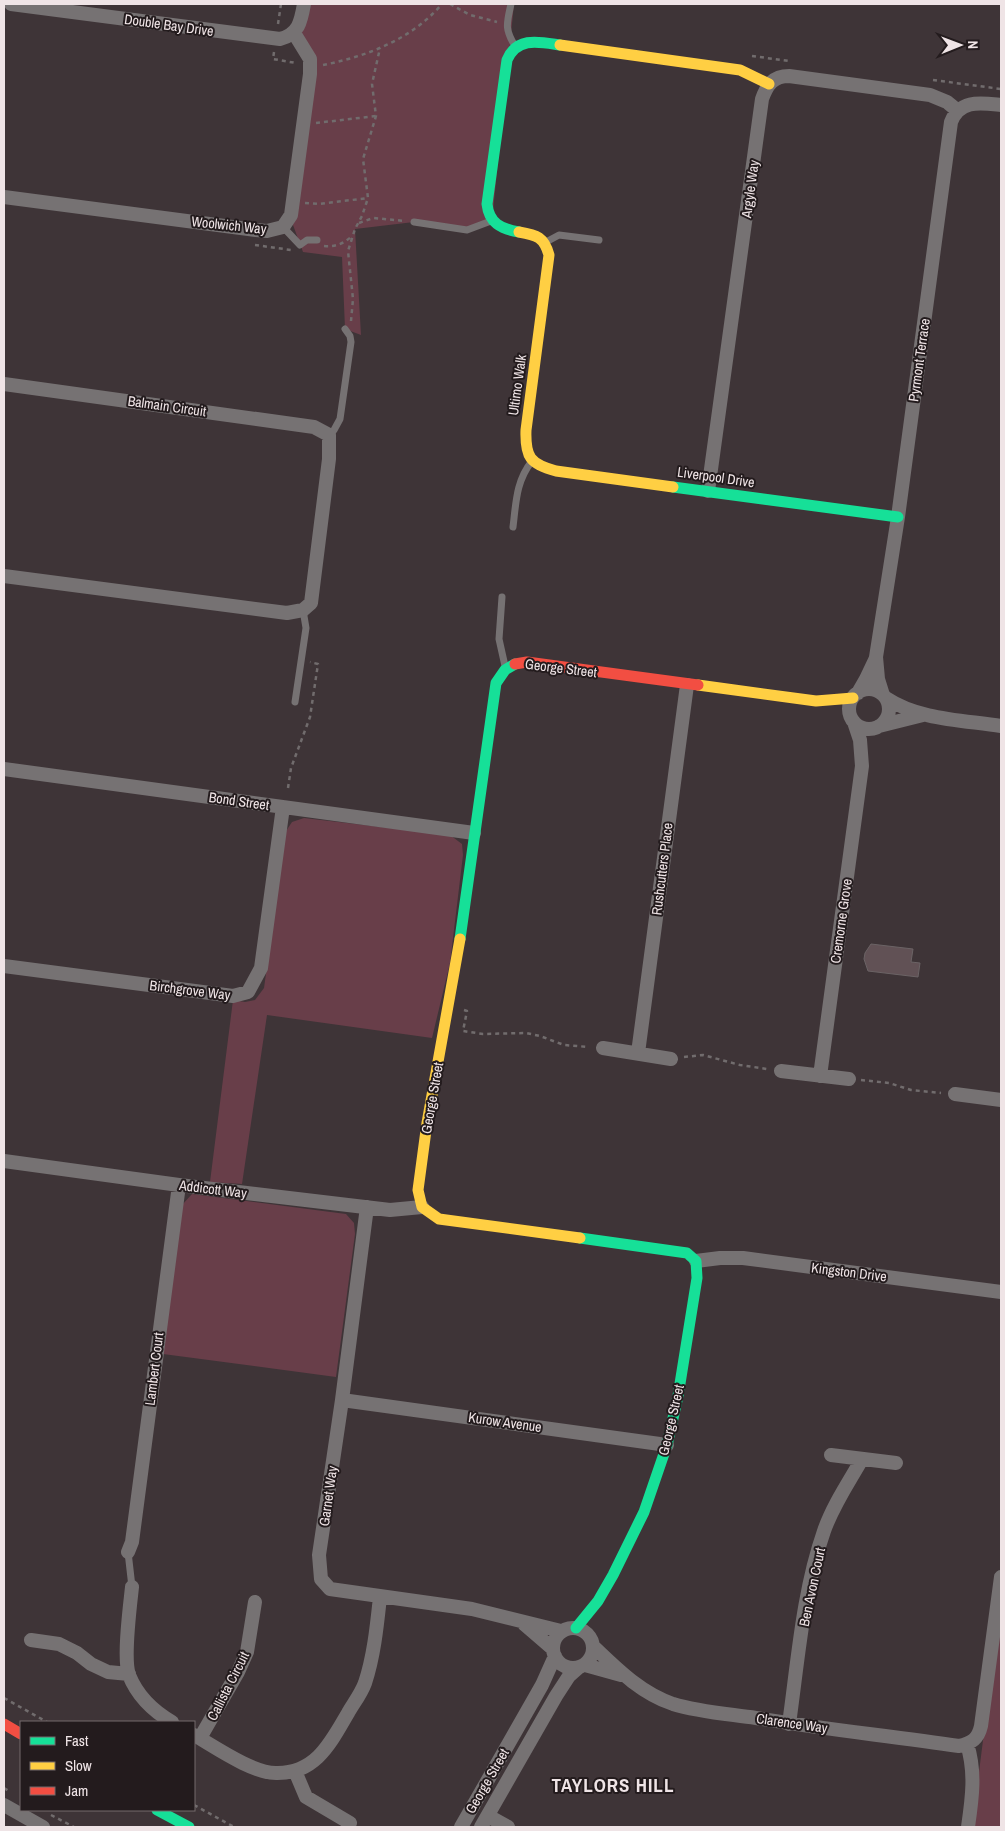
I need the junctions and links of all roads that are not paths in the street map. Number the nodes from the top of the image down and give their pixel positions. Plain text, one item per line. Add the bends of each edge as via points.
1 (11, 4) edge
2 (304, 4) edge
3 (511, 4) edge
4 (294, 33) junction
5 (515, 47) junction
6 (769, 84) junction
7 (1001, 106) edge
8 (958, 111) junction
9 (4, 197) edge
10 (492, 221) junction
11 (414, 222) road end
12 (283, 226) junction
13 (599, 240) dead end
14 (318, 242) road end
15 (546, 243) junction
16 (346, 331) road end
17 (4, 384) edge
18 (329, 435) junction
19 (532, 461) junction
20 (708, 491) junction
21 (898, 517) junction
22 (513, 527) dead end
23 (4, 576) edge
24 (502, 597) dead end
25 (303, 610) junction
26 (876, 657) junction
27 (506, 669) junction
28 (687, 685) junction
29 (855, 695) junction
30 (884, 696) junction
31 (816, 701) junction
32 (295, 702) dead end
33 (927, 715) junction
34 (853, 720) junction
35 (1001, 726) edge
36 (876, 727) junction
37 (862, 766) junction
38 (4, 769) edge
39 (283, 807) junction
40 (474, 833) junction
41 (4, 966) edge
42 (603, 1048) road end
43 (638, 1053) junction
44 (671, 1059) road end
45 (781, 1071) road end
46 (820, 1076) junction
47 (849, 1079) road end
48 (955, 1094) road end
49 (1001, 1100) edge
50 (4, 1162) edge
51 (179, 1185) junction
52 (367, 1207) junction
53 (422, 1207) junction
54 (696, 1261) junction
55 (1001, 1292) edge
56 (342, 1400) junction
57 (667, 1445) junction
58 (831, 1455) dead end
59 (862, 1459) junction
60 (896, 1463) dead end
61 (128, 1552) joint
62 (1001, 1577) edge
63 (132, 1587) joint
64 (380, 1597) junction
65 (598, 1601) joint
66 (255, 1602) dead end
67 (521, 1622) junction
68 (561, 1631) junction
69 (586, 1636) junction
70 (31, 1640) dead end
71 (554, 1652) junction
72 (582, 1666) junction
73 (129, 1674) junction
74 (624, 1676) junction
75 (171, 1721) edge
76 (4, 1724) edge
77 (790, 1724) junction
78 (20, 1733) edge
79 (197, 1736) edge
80 (967, 1744) junction
81 (295, 1771) junction
82 (4, 1805) edge
83 (160, 1811) edge
84 (484, 1822) edge
85 (350, 1823) dead end
86 (43, 1827) edge
87 (189, 1827) edge
88 (461, 1827) edge
89 (508, 1827) edge
90 (968, 1827) edge

1 - 4 street, Double Bay Drive via 274,39
2 - 4 street
3 - 5 lane via 507,34
4 - 12 street, Woolwich Way via 311,65 291,215
5 - 6 street via 532,41 740,70
5 - 10 street via 507,60 490,180 488,214
6 - 8 street via 775,78 789,76 921,93 938,97
6 - 20 street, Argyle Way via 762,99
7 - 8 street via 971,103
8 - 21 street, Pyrmont Terrace via 951,122
9 - 12 street, Woolwich Way via 256,230 267,231
10 - 11 lane via 467,230
10 - 15 street via 500,228 535,235
12 - 14 lane via 300,245 307,240
13 - 15 lane via 559,235
15 - 19 street, Ultimo Walk via 549,262 525,442
16 - 18 lane via 351,342 342,412
17 - 18 street, Balmain Circuit via 277,421 314,427
18 - 25 street via 329,459 311,603
19 - 20 street, Liverpool Drive via 556,471
19 - 22 lane via 519,484
20 - 21 street, Liverpool Drive
21 - 26 street, Pyrmont Terrace
23 - 25 street via 287,613
24 - 27 lane via 499,639
25 - 32 lane via 306,628
26 - 29 street, Pyrmont Terrace
26 - 30 street, Pyrmont Terrace
27 - 28 street, George Street via 527,662
27 - 40 street, George Street via 496,683 493,697
28 - 31 street, George Street
28 - 43 street, Rushcutters Place
29 - 30 street via 870,689
29 - 31 street, George Street
29 - 34 street via 849,708
30 - 33 street via 898,706
30 - 36 street via 889,711
31 - 34 street, George Street
33 - 35 street
33 - 36 street
34 - 36 street via 864,728
34 - 37 street, Cremorne Grove via 860,740
36 - 37 street, Cremorne Grove
37 - 46 street, Cremorne Grove
38 - 39 street, Bond Street
39 - 40 street, Bond Street
39 - 41 street, Birchgrove Way via 261,968 248,992 233,996
40 - 53 street, George Street via 418,1190
42 - 43 street
43 - 44 street
45 - 46 street
46 - 47 street
48 - 49 street
50 - 51 street, Addicott Way
51 - 52 street, Addicott Way
51 - 61 street, Lambert Court via 132,1542
52 - 53 street, Addicott Way via 390,1210
52 - 56 street, Garnet Way
53 - 54 street via 439,1219 687,1253
54 - 55 street, Kingston Drive via 743,1258
54 - 57 street, George Street via 697,1278
56 - 57 street, Kurow Avenue
56 - 64 street, Garnet Way via 319,1555 322,1579 330,1589
57 - 65 street, George Street via 644,1512
58 - 59 street
59 - 60 street
59 - 77 street, Ben Avon Court via 824,1530 810,1582
61 - 63 lane
62 - 80 street via 981,1726 978,1736
63 - 73 street via 127,1658
64 - 67 street, Garnet Way via 472,1609
64 - 81 street, Callista Circuit via 364,1685 328,1748
65 - 69 street, George Street
66 - 79 street, Callista Circuit via 248,1652
67 - 68 street, Garnet Way
67 - 71 street, Garnet Way
68 - 69 street
68 - 71 street
69 - 72 street via 590,1660
69 - 74 street, Clarence Way
70 - 73 street via 59,1644 108,1672
71 - 72 street via 562,1665
71 - 88 street, George Street via 542,1685
72 - 74 street, Clarence Way
72 - 84 street, George Street via 569,1676 556,1696
73 - 75 street via 142,1699
74 - 77 street, Clarence Way via 673,1704
76 - 78 street
77 - 80 street, Clarence Way via 959,1746
79 - 81 street, Callista Circuit via 254,1768 275,1773
80 - 90 street via 974,1775
81 - 85 street via 306,1797
82 - 86 street
83 - 87 street
84 - 89 street

